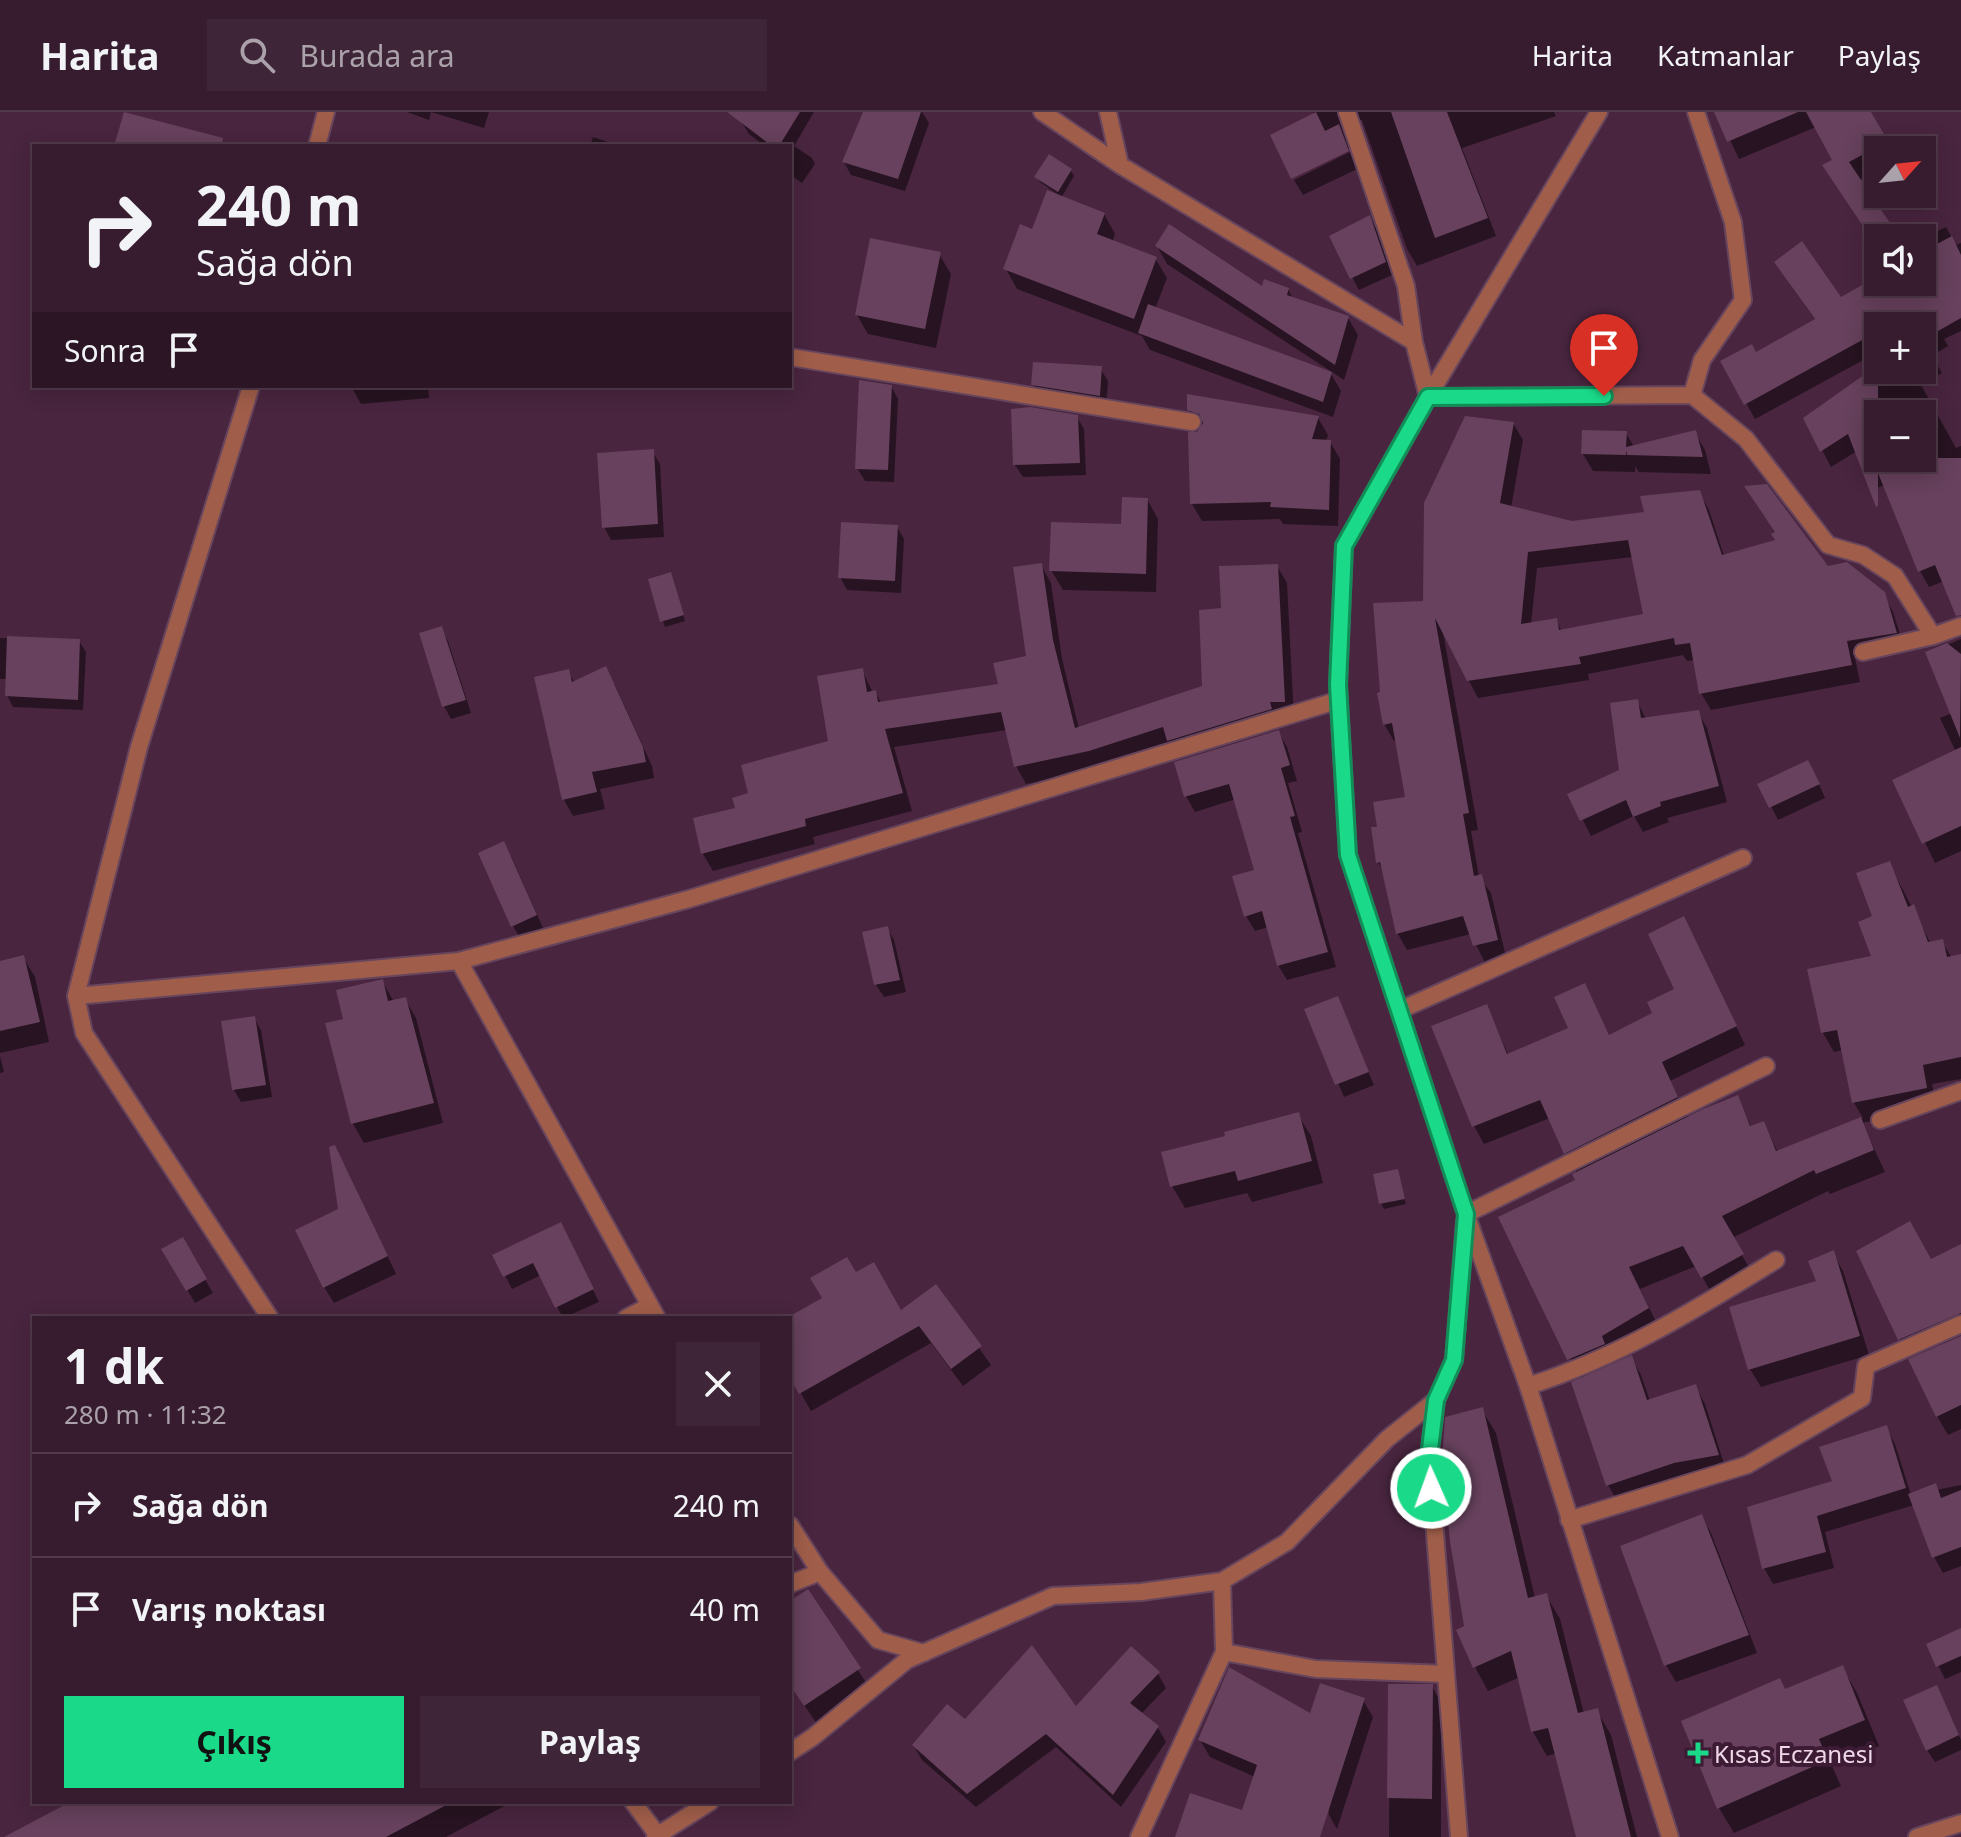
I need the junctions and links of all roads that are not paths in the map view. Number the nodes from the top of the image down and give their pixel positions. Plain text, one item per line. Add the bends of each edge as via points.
1 (326, 112) edge
2 (1042, 112) edge
3 (1108, 112) edge
4 (1347, 112) edge
5 (1599, 112) edge
6 (1696, 112) edge
7 (318, 144) edge
8 (1120, 165) junction
9 (1414, 342) junction
10 (792, 357) edge
11 (250, 388) edge
12 (1692, 395) junction
13 (1428, 397) junction
14 (1192, 422) dead end
15 (1961, 626) edge
16 (1933, 636) junction
17 (1863, 652) dead end
18 (1339, 700) junction
19 (1743, 858) dead end
20 (459, 961) junction
21 (76, 996) junction
22 (1400, 1010) junction
23 (1766, 1066) dead end
24 (1959, 1097) edge
25 (1880, 1120) dead end
26 (1466, 1214) junction
27 (1776, 1260) dead end
28 (653, 1312) edge
29 (269, 1316) edge
30 (1961, 1324) edge
31 (1528, 1386) junction
32 (1436, 1400) junction
33 (1569, 1520) junction
34 (792, 1528) edge
35 (820, 1572) junction
36 (1222, 1581) junction
37 (792, 1583) edge
38 (1224, 1652) junction
39 (924, 1653) junction
40 (1446, 1674) junction
41 (792, 1751) edge
42 (634, 1804) edge
43 (707, 1804) edge
44 (1961, 1823) edge
45 (657, 1836) edge
46 (1139, 1837) edge
47 (1459, 1837) edge
48 (1670, 1837) edge
49 (1917, 1837) edge

1 - 7 street
2 - 8 street
3 - 8 street
4 - 9 street via 1406,286
5 - 13 street
6 - 12 street via 1733,222 1743,300 1702,360
8 - 9 street
9 - 13 street
10 - 14 street
11 - 21 street via 139,747
12 - 13 street
12 - 16 street via 1746,439 1828,545 1863,555 1895,576
13 - 18 street via 1344,546
15 - 16 street
16 - 17 street
18 - 20 street via 689,899
18 - 22 street via 1348,855
19 - 22 street
20 - 21 street
20 - 28 street
21 - 29 street via 84,1033
22 - 26 street
23 - 26 street
24 - 25 street
26 - 31 street
26 - 32 street via 1454,1360
27 - 31 street via 1608,1355
30 - 33 street via 1866,1366 1862,1398 1747,1465
31 - 33 street
32 - 36 street via 1387,1439 1287,1542
32 - 40 street via 1429,1457
33 - 48 street
34 - 35 street
35 - 37 street
35 - 39 street via 878,1640
36 - 38 street
36 - 39 street via 1053,1596
38 - 40 street via 1316,1669
38 - 46 street
39 - 41 street via 907,1660
40 - 47 street
42 - 45 street
43 - 45 street
44 - 49 street

